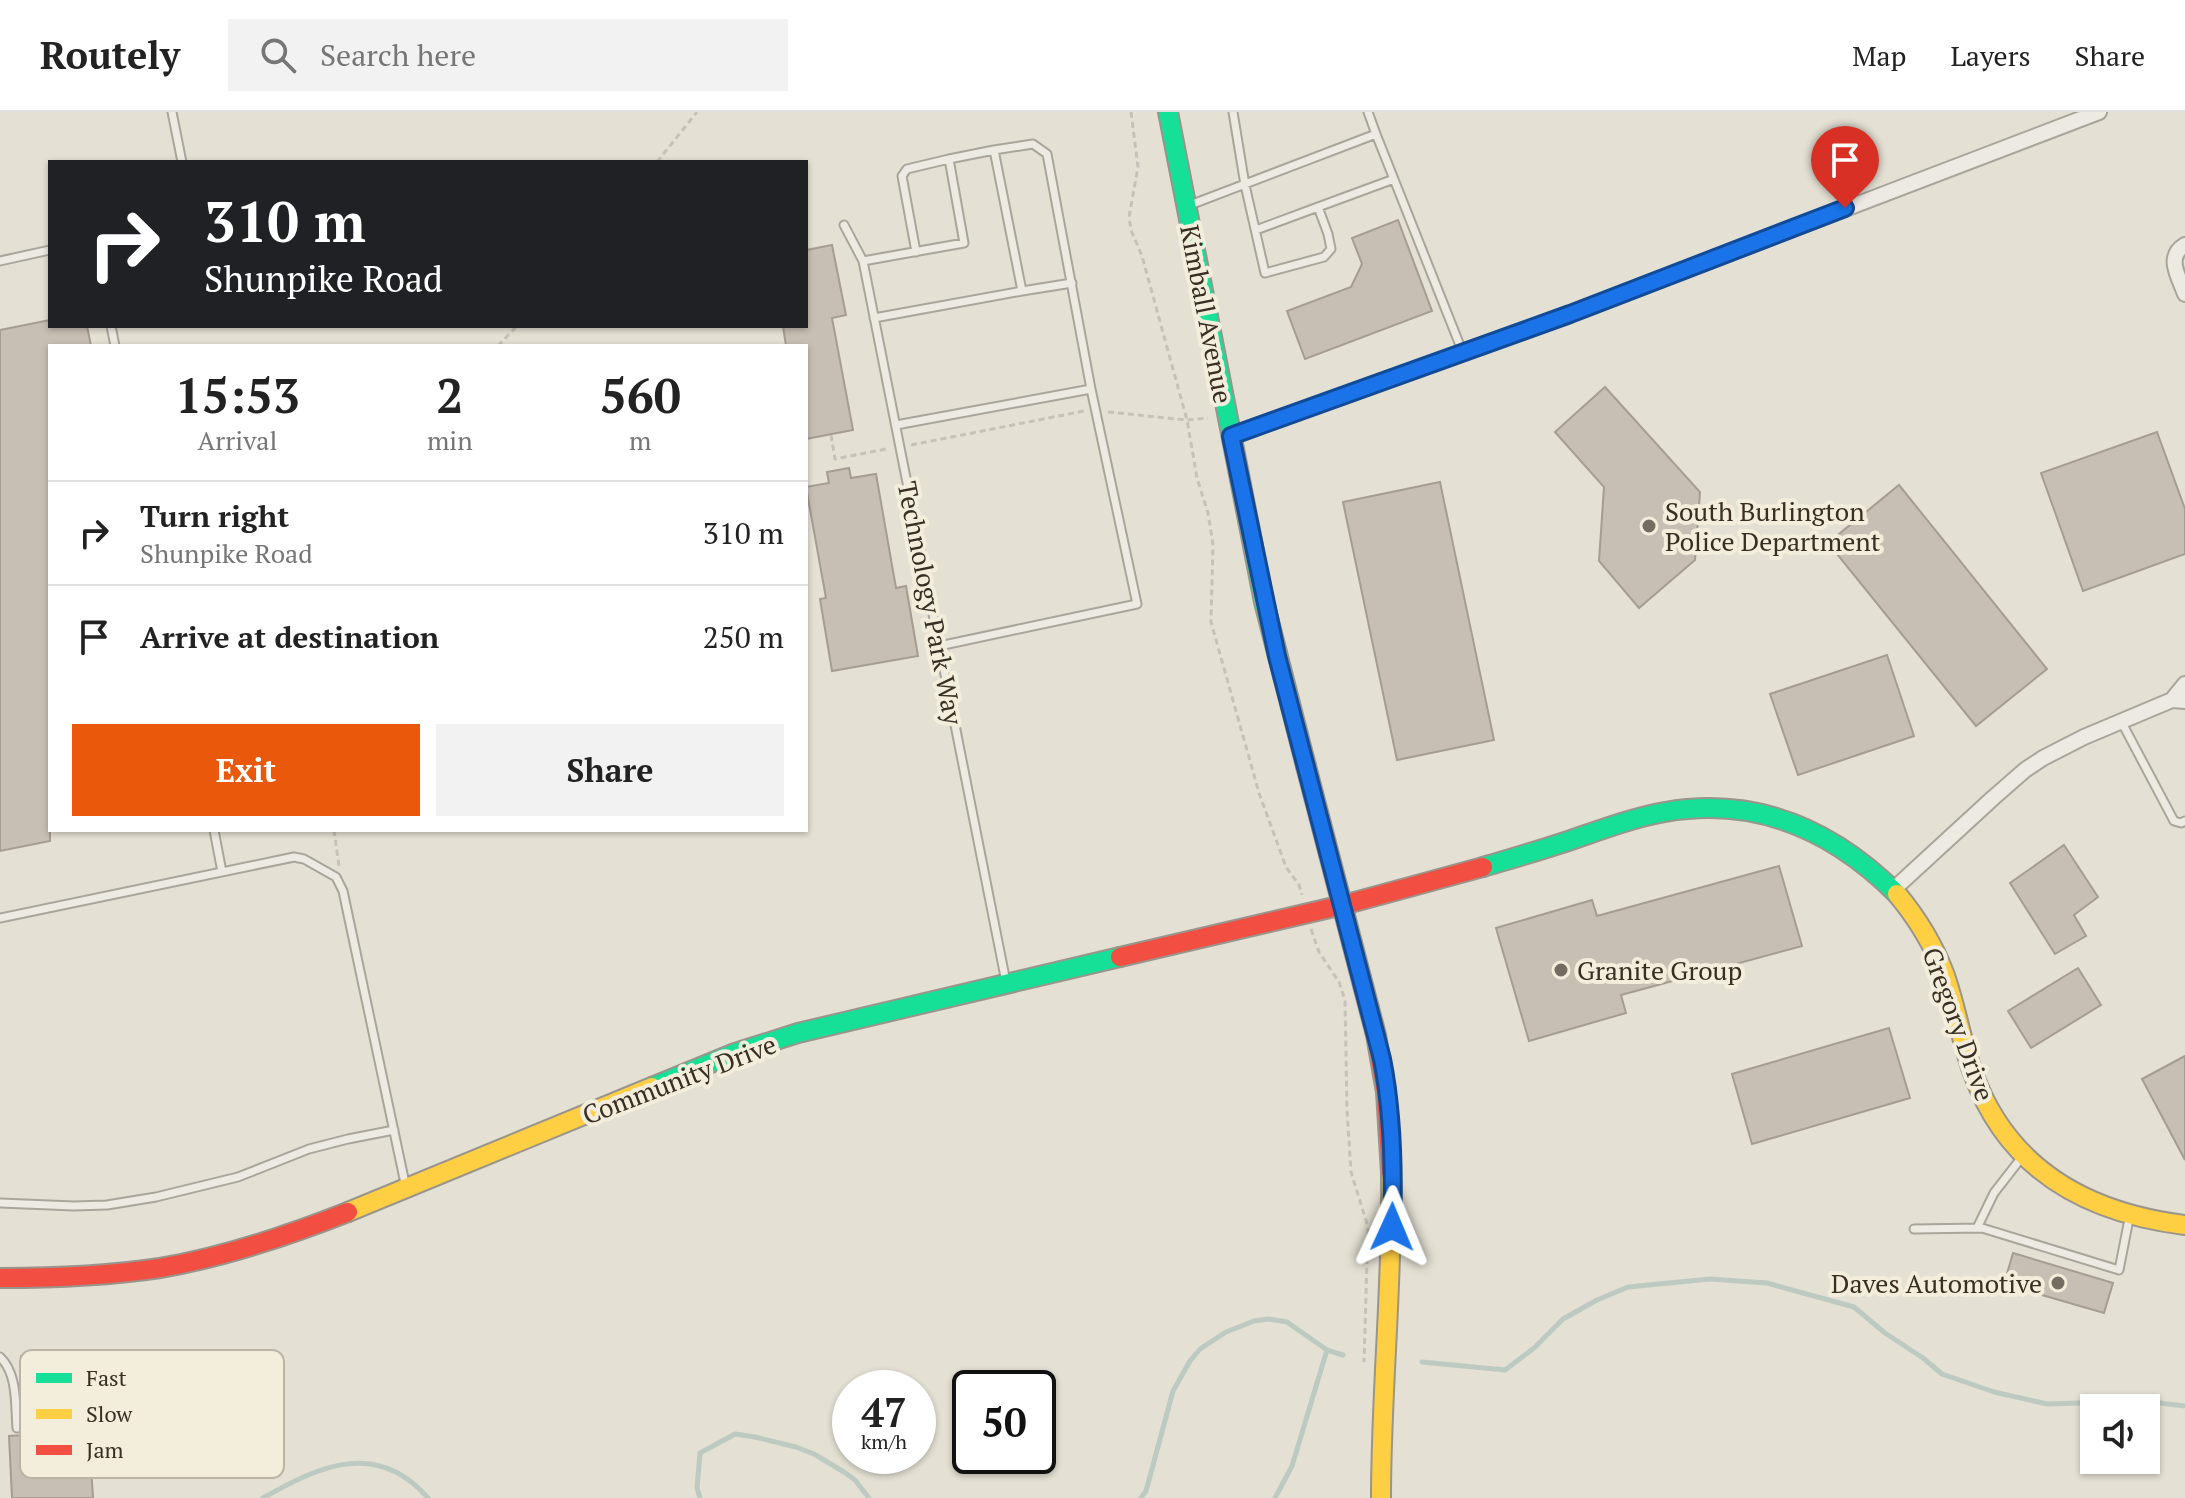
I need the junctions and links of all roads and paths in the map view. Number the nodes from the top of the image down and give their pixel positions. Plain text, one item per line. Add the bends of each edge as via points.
1 (172, 112) edge
2 (697, 112) edge
3 (1131, 112) edge
4 (1168, 112) edge
5 (1233, 112) edge
6 (1368, 112) edge
7 (2099, 112) edge
8 (1376, 134) junction
9 (994, 150) junction
10 (949, 159) junction
11 (182, 160) edge
12 (659, 160) edge
13 (1394, 179) junction
14 (1245, 185) junction
15 (1186, 206) junction
16 (1318, 207) junction
17 (844, 225) dead end
18 (1256, 230) junction
19 (2185, 245) edge
20 (48, 250) edge
21 (916, 252) junction
22 (0, 261) edge
23 (863, 261) junction
24 (1072, 283) junction
25 (1022, 291) junction
26 (2185, 294) edge
27 (874, 318) junction
28 (515, 328) edge
29 (500, 344) edge
30 (1463, 353) junction
31 (1091, 389) junction
32 (1084, 411) dead end
33 (1106, 412) dead end
34 (1212, 418) dead end
35 (1187, 420) junction
36 (896, 425) junction
37 (831, 435) dead end
38 (1231, 436) junction
39 (911, 445) dead end
40 (886, 449) dead end
41 (939, 646) junction
42 (2185, 684) edge
43 (2178, 700) edge
44 (2121, 721) junction
45 (2185, 821) edge
46 (214, 832) edge
47 (334, 832) edge
48 (222, 872) junction
49 (1894, 889) junction
50 (343, 891) junction
51 (1369, 898) joint
52 (1343, 905) junction
53 (1306, 913) junction
54 (0, 918) edge
55 (1006, 984) junction
56 (394, 1130) junction
57 (2024, 1156) junction
58 (407, 1190) junction
59 (0, 1203) edge
60 (2130, 1217) junction
61 (2185, 1225) edge
62 (1977, 1228) junction
63 (1914, 1229) dead end
64 (0, 1278) edge
65 (0, 1357) edge
66 (1364, 1368) dead end
67 (17, 1428) dead end
68 (1381, 1498) edge

1 - 11 lane
2 - 12 path
3 - 35 path via 1138,167 1131,230
4 - 15 street, Kimball Avenue
5 - 14 lane
6 - 8 lane
7 - 30 street
8 - 13 lane
8 - 14 lane
9 - 10 lane
9 - 24 lane via 1033,144 1047,154
9 - 25 lane
10 - 21 lane via 907,169 902,176
10 - 21 lane via 964,243
13 - 16 lane
13 - 30 lane
14 - 15 lane
14 - 18 lane
15 - 38 street, Kimball Avenue
16 - 18 lane
16 - 18 lane via 1331,249 1324,257 1265,273
17 - 23 lane, Technology Park Way
19 - 26 street via 2174,254
20 - 22 lane
21 - 23 lane
23 - 27 lane, Technology Park Way
24 - 25 lane
24 - 31 lane
25 - 27 lane
27 - 36 lane, Technology Park Way
28 - 29 path
30 - 38 street
31 - 36 lane
31 - 41 lane via 1137,604
32 - 39 path
33 - 35 path
34 - 35 path
35 - 53 path via 1213,544 1210,612 1215,640 1259,793
36 - 41 lane, Technology Park Way
37 - 40 path via 835,459
38 - 52 street, Kimball Avenue via 1277,656
41 - 55 lane, Technology Park Way
42 - 43 street
43 - 44 street
44 - 45 lane via 2174,821
44 - 49 street via 2025,770
46 - 48 lane
47 - 50 path
48 - 50 lane via 299,857 336,877
48 - 54 lane
49 - 51 street, Gregory Drive via 1861,860 1801,825 1747,810 1707,807 1625,822
49 - 57 street, Gregory Drive via 1937,957 1985,1102
50 - 56 lane
51 - 52 street, Community Drive
52 - 53 street, Community Drive
52 - 68 street, Kimball Avenue via 1389,1107 1393,1205
53 - 55 street, Community Drive
53 - 66 path via 1319,952 1345,1000 1351,1172 1368,1227
55 - 58 street, Community Drive via 781,1038
56 - 58 lane
56 - 59 lane via 323,1145 238,1177 156,1197 107,1205
57 - 60 street, Gregory Drive via 2088,1202
57 - 62 lane via 1994,1193
58 - 64 street, Community Drive via 258,1244 183,1264 93,1276
60 - 61 street, Gregory Drive
60 - 62 lane via 2119,1270
62 - 63 lane
65 - 67 lane via 13,1384

